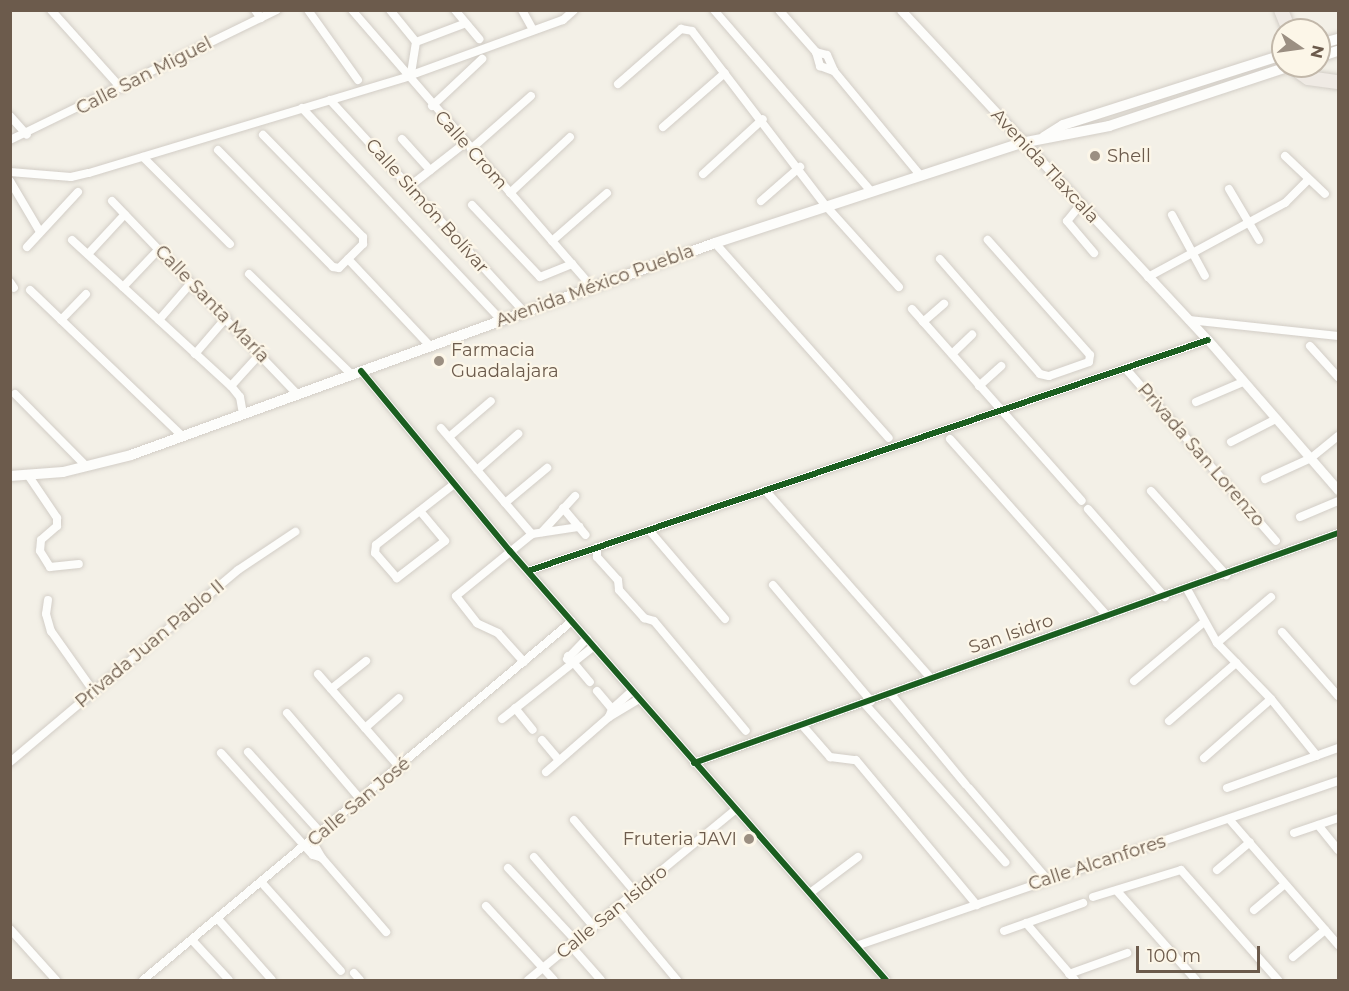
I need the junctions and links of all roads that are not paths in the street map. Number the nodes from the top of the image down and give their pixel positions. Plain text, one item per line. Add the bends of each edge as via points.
1 (51, 10) edge
2 (255, 10) edge
3 (277, 10) edge
4 (308, 10) edge
5 (352, 10) edge
6 (390, 10) edge
7 (455, 10) edge
8 (522, 10) edge
9 (574, 10) edge
10 (714, 10) edge
11 (779, 10) edge
12 (901, 10) edge
13 (261, 18) junction
14 (466, 23) junction
15 (533, 30) junction
16 (479, 39) dead end
17 (416, 42) junction
18 (816, 52) junction
19 (482, 59) dead end
20 (1271, 59) edge
21 (834, 71) junction
22 (725, 73) junction
23 (1271, 73) edge
24 (408, 76) junction
25 (1308, 78) edge
26 (358, 80) dead end
27 (1338, 82) edge
28 (618, 84) dead end
29 (121, 88) junction
30 (531, 96) dead end
31 (330, 100) junction
32 (432, 106) junction
33 (302, 108) junction
34 (10, 116) edge
35 (763, 120) junction
36 (663, 127) dead end
37 (27, 135) junction
38 (263, 135) dead end
39 (570, 136) dead end
40 (1044, 137) junction
41 (402, 139) dead end
42 (10, 140) edge
43 (1021, 143) junction
44 (468, 146) junction
45 (218, 150) dead end
46 (1285, 156) dead end
47 (143, 157) junction
48 (800, 167) junction
49 (430, 170) junction
50 (10, 172) edge
51 (703, 174) dead end
52 (920, 175) junction
53 (1308, 180) junction
54 (10, 181) edge
55 (410, 186) junction
56 (1229, 189) dead end
57 (871, 191) junction
58 (78, 192) dead end
59 (510, 193) junction
60 (607, 193) dead end
61 (1325, 194) dead end
62 (112, 201) dead end
63 (761, 201) dead end
64 (1081, 204) junction
65 (472, 205) dead end
66 (826, 206) junction
67 (125, 214) junction
68 (1172, 215) dead end
69 (1250, 225) junction
70 (40, 232) junction
71 (72, 240) dead end
72 (988, 240) dead end
73 (1259, 240) dead end
74 (552, 241) junction
75 (715, 243) junction
76 (230, 244) dead end
77 (27, 247) dead end
78 (159, 249) junction
79 (1094, 253) dead end
80 (88, 254) junction
81 (1192, 254) junction
82 (348, 259) junction
83 (940, 259) dead end
84 (572, 264) junction
85 (249, 274) dead end
86 (1205, 276) dead end
87 (1148, 277) junction
88 (191, 283) junction
89 (123, 287) junction
90 (591, 287) junction
91 (899, 287) dead end
92 (30, 290) dead end
93 (87, 294) dead end
94 (944, 304) dead end
95 (912, 309) dead end
96 (524, 312) junction
97 (226, 318) junction
98 (61, 320) junction
99 (159, 320) junction
100 (501, 320) junction
101 (1190, 320) junction
102 (923, 321) junction
103 (972, 335) dead end
104 (1338, 336) edge
105 (1208, 340) junction
106 (430, 346) junction
107 (1310, 346) dead end
108 (195, 354) junction
109 (260, 354) junction
110 (952, 354) junction
111 (1001, 366) dead end
112 (1071, 369) junction
113 (1126, 369) junction
114 (356, 373) junction
115 (1338, 377) edge
116 (1243, 382) junction
117 (1078, 384) junction
118 (231, 386) junction
119 (979, 386) junction
120 (15, 394) dead end
121 (297, 394) junction
122 (491, 401) dead end
123 (1196, 402) dead end
124 (1002, 411) junction
125 (243, 414) junction
126 (1276, 419) junction
127 (441, 428) dead end
128 (518, 434) dead end
129 (182, 436) junction
130 (1338, 436) edge
131 (449, 437) junction
132 (889, 438) dead end
133 (950, 439) dead end
134 (1231, 442) dead end
135 (1311, 458) junction
136 (86, 466) junction
137 (546, 468) dead end
138 (477, 470) junction
139 (28, 475) junction
140 (10, 476) edge
141 (1265, 479) dead end
142 (454, 484) junction
143 (765, 490) junction
144 (1338, 490) edge
145 (1151, 491) dead end
146 (575, 496) dead end
147 (1082, 501) dead end
148 (1338, 501) edge
149 (505, 503) junction
150 (562, 508) junction
151 (1088, 509) dead end
152 (420, 511) junction
153 (1300, 517) dead end
154 (579, 527) junction
155 (649, 530) junction
156 (295, 532) dead end
157 (542, 532) junction
158 (1338, 532) edge
159 (532, 534) junction
160 (586, 535) dead end
161 (1276, 540) dead end
162 (597, 547) junction
163 (510, 551) junction
164 (80, 564) dead end
165 (528, 571) junction
166 (1226, 575) junction
167 (773, 585) dead end
168 (1187, 589) junction
169 (1165, 597) junction
170 (1271, 597) dead end
171 (48, 600) dead end
172 (1107, 616) junction
173 (725, 619) dead end
174 (572, 621) junction
175 (1204, 622) junction
176 (1282, 632) dead end
177 (587, 638) junction
178 (1217, 643) junction
179 (594, 646) junction
180 (366, 661) dead end
181 (570, 661) junction
182 (524, 662) junction
183 (1236, 663) junction
184 (318, 674) dead end
185 (931, 678) junction
186 (1134, 681) dead end
187 (590, 682) dead end
188 (332, 689) junction
189 (597, 691) dead end
190 (632, 691) junction
191 (94, 692) junction
192 (890, 693) junction
193 (1338, 696) edge
194 (399, 699) dead end
195 (639, 699) junction
196 (1271, 699) junction
197 (867, 702) junction
198 (515, 708) junction
199 (287, 713) dead end
200 (613, 714) junction
201 (502, 719) dead end
202 (1169, 721) dead end
203 (802, 725) junction
204 (365, 728) junction
205 (533, 730) dead end
206 (746, 731) dead end
207 (542, 740) dead end
208 (1338, 748) edge
209 (248, 752) dead end
210 (221, 753) dead end
211 (1317, 756) junction
212 (1204, 758) dead end
213 (559, 760) junction
214 (10, 762) edge
215 (694, 763) junction
216 (400, 768) junction
217 (546, 772) dead end
218 (1338, 781) edge
219 (1227, 788) dead end
220 (361, 800) junction
221 (736, 809) junction
222 (1338, 818) edge
223 (1229, 819) junction
224 (574, 820) dead end
225 (1318, 825) junction
226 (321, 833) junction
227 (1294, 833) dead end
228 (1250, 842) junction
229 (309, 844) junction
230 (1338, 850) edge
231 (534, 857) dead end
232 (858, 857) dead end
233 (1005, 862) dead end
234 (508, 868) dead end
235 (1217, 870) dead end
236 (1047, 879) junction
237 (262, 882) junction
238 (1286, 884) junction
239 (1117, 891) junction
240 (636, 893) junction
241 (810, 893) junction
242 (1093, 897) dead end
243 (1083, 903) dead end
244 (977, 905) junction
245 (486, 906) dead end
246 (617, 908) junction
247 (1254, 910) dead end
248 (218, 919) junction
249 (1026, 923) junction
250 (594, 927) junction
251 (10, 928) edge
252 (1325, 930) junction
253 (1004, 931) dead end
254 (386, 932) dead end
255 (192, 940) junction
256 (573, 944) junction
257 (1338, 945) edge
258 (856, 946) junction
259 (1127, 953) dead end
260 (1293, 957) dead end
261 (543, 968) junction
262 (341, 971) dead end
263 (354, 973) dead end
264 (1072, 977) edge
265 (56, 981) edge
266 (143, 981) edge
267 (229, 981) edge
268 (272, 981) edge
269 (360, 981) edge
270 (528, 981) edge
271 (554, 981) edge
272 (601, 981) edge
273 (677, 981) edge
274 (886, 981) edge
275 (1196, 981) edge
276 (1278, 981) edge

1 - 29 street
2 - 13 street
3 - 13 street, Calle San Miguel
4 - 26 street
5 - 24 street, Calle Crom
6 - 17 street
7 - 14 street
8 - 15 street
9 - 15 street via 563,20
10 - 57 street
11 - 18 street
12 - 43 street, Avenida Tlaxcala
13 - 29 street, Calle San Miguel
14 - 16 street
14 - 17 street
15 - 24 street
17 - 24 street
18 - 21 street via 828,56
18 - 21 street via 820,66
19 - 32 street
20 - 40 main road, Avenida México Puebla via 1063,124
21 - 52 street
22 - 28 street via 687,28 681,28
22 - 35 street
22 - 36 street
23 - 40 main road, Avenida México Puebla via 1109,126 1063,138
24 - 31 street
24 - 32 street, Calle Crom
25 - 27 highway
29 - 37 street, Calle San Miguel
30 - 44 street
31 - 33 street
31 - 55 street, Calle Simón Bolívar
32 - 44 street, Calle Crom
33 - 47 street
33 - 100 street
34 - 37 street
35 - 48 street
35 - 51 street
37 - 42 street, Calle San Miguel
38 - 82 street via 363,237 363,244
39 - 59 street
40 - 43 main road, Avenida México Puebla
41 - 49 street
43 - 52 main road, Avenida México Puebla
43 - 64 street, Avenida Tlaxcala
44 - 49 street
44 - 59 street, Calle Crom
45 - 82 street via 333,267 339,268
46 - 53 street
47 - 50 street via 71,177
47 - 76 street
48 - 63 street
48 - 66 street
49 - 55 street
52 - 57 main road, Avenida México Puebla
53 - 61 street
53 - 69 street via 1292,198
54 - 70 street
55 - 96 street, Calle Simón Bolívar
56 - 69 street
57 - 66 main road, Avenida México Puebla
58 - 70 street
59 - 74 street, Calle Crom
60 - 74 street
62 - 67 street, Calle Santa María
64 - 79 street via 1067,221
64 - 87 street, Avenida Tlaxcala
65 - 84 street via 540,277
66 - 75 main road, Avenida México Puebla
66 - 91 street
67 - 78 street, Calle Santa María
67 - 80 street
68 - 81 street
69 - 73 street
69 - 81 street
70 - 77 street
71 - 80 street
72 - 112 street via 1090,356 1089,362
74 - 84 street, Calle Crom
75 - 90 main road, Avenida México Puebla
75 - 132 street
78 - 88 street, Calle Santa María
78 - 89 street
80 - 89 street
81 - 86 street
81 - 87 street
82 - 106 street
83 - 112 street via 1040,374 1049,376
84 - 90 street, Calle Crom
85 - 114 street
87 - 101 street, Avenida Tlaxcala
88 - 97 street, Calle Santa María
88 - 99 street
89 - 99 street
90 - 96 main road, Avenida México Puebla
92 - 98 street
93 - 98 street
94 - 102 street
95 - 102 street
96 - 100 main road, Avenida México Puebla
97 - 108 street
97 - 109 street, Calle Santa María
98 - 129 street
99 - 108 street
100 - 106 main road, Avenida México Puebla
101 - 104 street
101 - 105 street, Avenida Tlaxcala
102 - 110 street
103 - 110 street
105 - 113 street
105 - 116 street, Avenida Tlaxcala
106 - 114 main road, Avenida México Puebla
107 - 115 street
108 - 118 street
109 - 118 street
109 - 121 street, Calle Santa María
110 - 119 street
111 - 119 street
112 - 117 street
113 - 117 street
113 - 161 street, Privada San Lorenzo
114 - 121 main road, Avenida México Puebla
114 - 142 street
116 - 123 street
116 - 126 street, Avenida Tlaxcala
117 - 124 street
118 - 125 street via 240,397
119 - 124 street
120 - 136 street
121 - 125 main road, Avenida México Puebla
122 - 131 street
124 - 143 street
124 - 147 street
125 - 129 main road, Avenida México Puebla
126 - 134 street
126 - 135 street, Avenida Tlaxcala
127 - 131 street
128 - 138 street
129 - 136 main road, Avenida México Puebla
130 - 135 street
131 - 138 street
133 - 172 street
135 - 141 street
135 - 144 street, Avenida Tlaxcala
136 - 139 main road, Avenida México Puebla
137 - 149 street
138 - 149 street
139 - 140 main road, Avenida México Puebla
139 - 164 street via 57,518 57,526 41,540 40,551 50,567
142 - 152 street
142 - 163 street
143 - 155 street
143 - 185 street
145 - 166 street
146 - 150 street
148 - 153 street
149 - 159 street
150 - 154 street
150 - 157 street
151 - 169 street
152 - 152 street via 445,541 397,578 374,549
154 - 157 street
154 - 160 street
155 - 162 street
155 - 173 street
156 - 191 street, Privada Juan Pablo II via 238,570
157 - 159 street
158 - 166 street, San Isidro
159 - 163 street
162 - 165 street
162 - 206 street via 597,557 618,580 619,590 644,618 654,621
163 - 165 street
163 - 182 street via 456,596 477,623 498,633
165 - 174 street
166 - 168 street, San Isidro
167 - 197 street
168 - 169 street, San Isidro
168 - 175 street
169 - 172 street, San Isidro
170 - 178 street
171 - 191 street via 46,614 51,632
172 - 185 street, San Isidro
174 - 177 street
174 - 182 street, Calle San José
175 - 178 street
175 - 186 street
176 - 193 street
177 - 179 street
177 - 181 street
178 - 183 street
179 - 181 street
179 - 190 street
180 - 188 street
181 - 187 street
181 - 198 street
182 - 216 street, Calle San José
183 - 196 street
183 - 202 street
184 - 188 street
185 - 192 street, San Isidro
188 - 204 street
189 - 200 street
190 - 195 street
190 - 200 street
191 - 214 street, Privada Juan Pablo II
192 - 197 street, San Isidro
192 - 236 street
194 - 204 street
195 - 200 street
195 - 215 street
196 - 211 street
196 - 212 street
197 - 203 street, San Isidro
197 - 233 street
198 - 201 street
198 - 205 street
199 - 220 street
200 - 213 street
203 - 215 street, San Isidro
203 - 244 street via 834,759 856,760
204 - 216 street
207 - 213 street
208 - 211 street
209 - 226 street
210 - 229 street
211 - 219 street
213 - 217 street
215 - 221 street
216 - 220 street, Calle San José
218 - 223 street, Calle Alcanfores
220 - 226 street, Calle San José
221 - 240 street, Calle San Isidro
221 - 241 street
222 - 225 street
223 - 228 street
223 - 236 street, Calle Alcanfores
224 - 240 street
225 - 227 street
225 - 230 street
226 - 229 street, Calle San José
228 - 235 street
228 - 238 street
229 - 237 street, Calle San José
229 - 254 street
231 - 250 street
232 - 241 street
234 - 256 street
236 - 244 street, Calle Alcanfores
237 - 248 street, Calle San José
237 - 262 street
238 - 247 street
238 - 252 street
239 - 242 street
239 - 275 street
239 - 276 street via 1180,870
240 - 246 street, Calle San Isidro
241 - 258 street
243 - 249 street
244 - 258 street, Calle Alcanfores
245 - 261 street
246 - 250 street, Calle San Isidro
246 - 273 street
248 - 255 street, Calle San José
248 - 268 street
249 - 253 street
249 - 264 street
250 - 256 street, Calle San Isidro
251 - 265 street
252 - 257 street
252 - 260 street
255 - 266 street, Calle San José
255 - 267 street
256 - 261 street, Calle San Isidro
256 - 272 street
258 - 274 street
259 - 264 street
261 - 270 street, Calle San Isidro
261 - 271 street, Calle San Isidro
263 - 269 street

